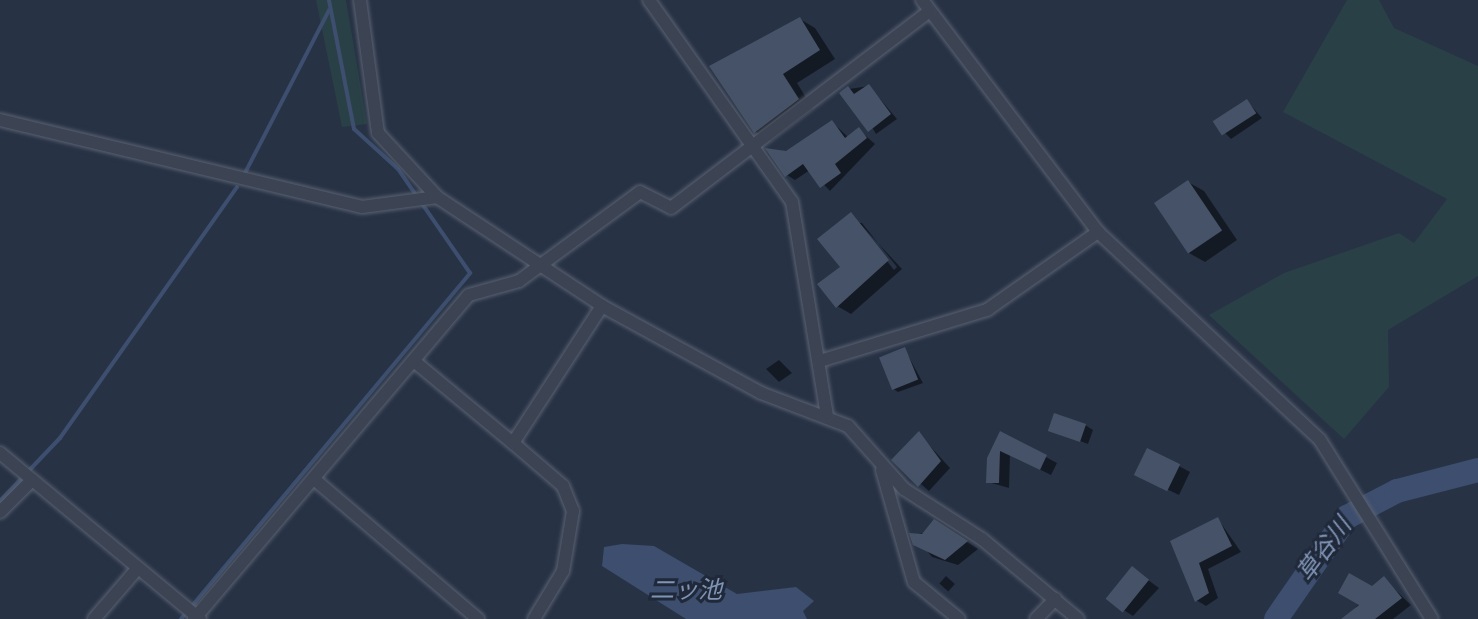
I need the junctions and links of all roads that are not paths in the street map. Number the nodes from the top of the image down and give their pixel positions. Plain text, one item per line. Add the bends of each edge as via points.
1 (360, 0) edge
2 (649, 0) edge
3 (922, 0) edge
4 (930, 11) junction
5 (0, 120) edge
6 (749, 142) junction
7 (437, 197) junction
8 (1098, 232) junction
9 (539, 269) junction
10 (602, 306) junction
11 (820, 361) junction
12 (415, 362) junction
13 (827, 415) junction
14 (513, 443) junction
15 (0, 453) edge
16 (882, 470) junction
17 (314, 479) junction
18 (32, 480) junction
19 (0, 512) edge
20 (137, 569) junction
21 (1055, 599) junction
22 (197, 618) edge
23 (94, 619) edge
24 (478, 619) edge
25 (534, 619) edge
26 (959, 619) edge
27 (1036, 619) edge
28 (1078, 619) edge
29 (1432, 619) edge

1 - 7 street via 378,133
2 - 6 street
3 - 4 street
4 - 6 street via 830,95
4 - 8 street
5 - 7 street via 362,207
6 - 9 street via 671,208 640,192
6 - 11 street via 792,202
7 - 9 street
8 - 11 street via 987,310
8 - 29 street via 1292,411 1354,489
9 - 10 street
9 - 12 street via 469,295
10 - 13 street via 761,393
10 - 14 street
11 - 13 street
12 - 14 street
12 - 17 street
13 - 16 street via 848,426
14 - 25 street via 563,486 573,511 563,571
15 - 18 street
16 - 21 street
16 - 26 street via 914,582
17 - 22 street
17 - 24 street
18 - 19 street
18 - 20 street
20 - 22 street
20 - 23 street
21 - 27 street
21 - 28 street

